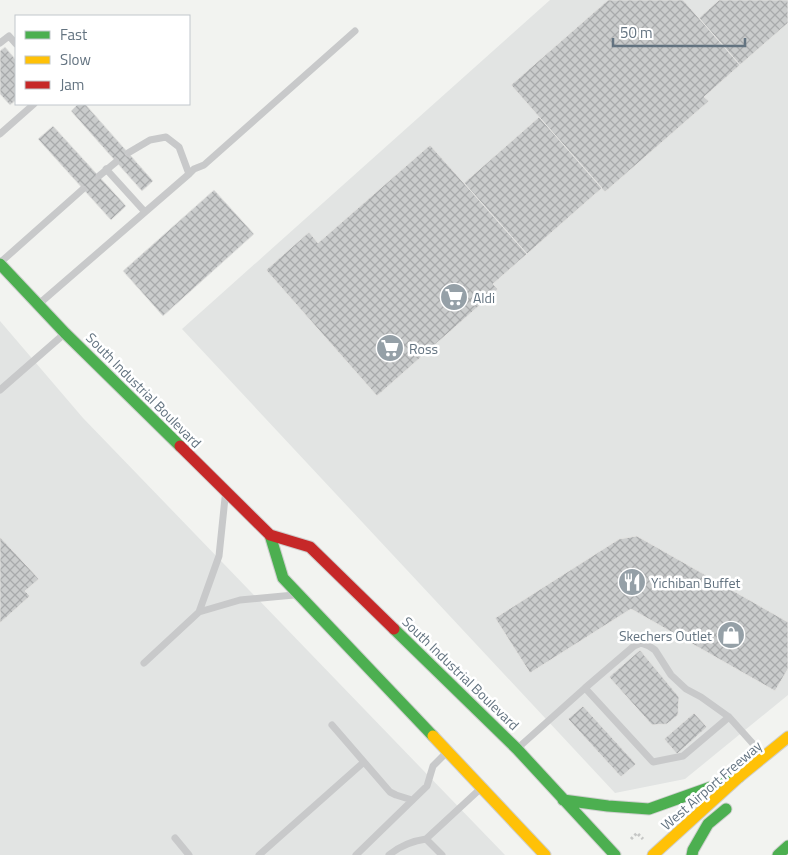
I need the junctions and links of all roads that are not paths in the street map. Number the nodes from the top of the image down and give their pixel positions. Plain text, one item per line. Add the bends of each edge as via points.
1 (355, 31) dead end
2 (0, 43) edge
3 (15, 43) edge
4 (33, 105) edge
5 (0, 134) edge
6 (128, 152) dead end
7 (116, 162) dead end
8 (106, 169) junction
9 (189, 174) junction
10 (99, 176) dead end
11 (83, 190) dead end
12 (145, 212) junction
13 (0, 264) edge
14 (38, 305) junction
15 (65, 333) junction
16 (0, 390) edge
17 (226, 492) junction
18 (270, 535) junction
19 (299, 595) junction
20 (199, 612) junction
21 (144, 663) dead end
22 (585, 688) junction
23 (729, 717) junction
24 (332, 725) dead end
25 (788, 737) edge
26 (517, 749) junction
27 (447, 752) junction
28 (762, 759) junction
29 (364, 762) junction
30 (743, 782) junction
31 (481, 788) junction
32 (412, 800) junction
33 (563, 800) junction
34 (735, 801) dead end
35 (522, 831) junction
36 (175, 838) dead end
37 (426, 839) junction
38 (788, 846) edge
39 (189, 855) edge
40 (259, 855) edge
41 (356, 855) edge
42 (389, 855) edge
43 (442, 855) edge
44 (529, 855) edge
45 (545, 855) edge
46 (615, 855) edge
47 (653, 855) edge
48 (692, 855) edge
49 (778, 855) edge

1 - 9 lane via 204,165
2 - 3 lane via 9,36
4 - 5 lane
6 - 9 lane via 150,140 166,137 179,147
7 - 8 lane
8 - 10 lane
8 - 12 lane
9 - 12 lane
11 - 13 lane
12 - 14 lane
13 - 14 main road, South Industrial Boulevard
14 - 15 main road, South Industrial Boulevard
15 - 16 lane
15 - 17 main road, South Industrial Boulevard
17 - 18 main road, South Industrial Boulevard
17 - 20 lane via 219,556
18 - 19 main road, South Industrial Boulevard via 283,578
18 - 26 main road, South Industrial Boulevard via 310,547
19 - 20 lane via 240,600
19 - 27 main road, South Industrial Boulevard
20 - 21 lane
22 - 23 lane via 641,643 655,650 671,675 686,689
22 - 23 lane via 652,762 683,756
22 - 26 lane
23 - 28 lane
24 - 29 lane
25 - 28 main road, West Airport Freeway
26 - 33 main road, South Industrial Boulevard
27 - 31 main road, South Industrial Boulevard
27 - 32 lane via 433,766 427,786
28 - 30 main road
29 - 32 lane via 390,792
29 - 40 lane
30 - 33 main road via 649,808
30 - 47 main road, West Airport Freeway
31 - 35 main road, South Industrial Boulevard
31 - 37 lane
32 - 41 lane
33 - 46 main road, South Industrial Boulevard
34 - 48 main road via 708,824
35 - 44 main road
35 - 45 main road, South Industrial Boulevard
36 - 39 lane
37 - 42 lane via 413,841
37 - 43 lane
38 - 49 main road

